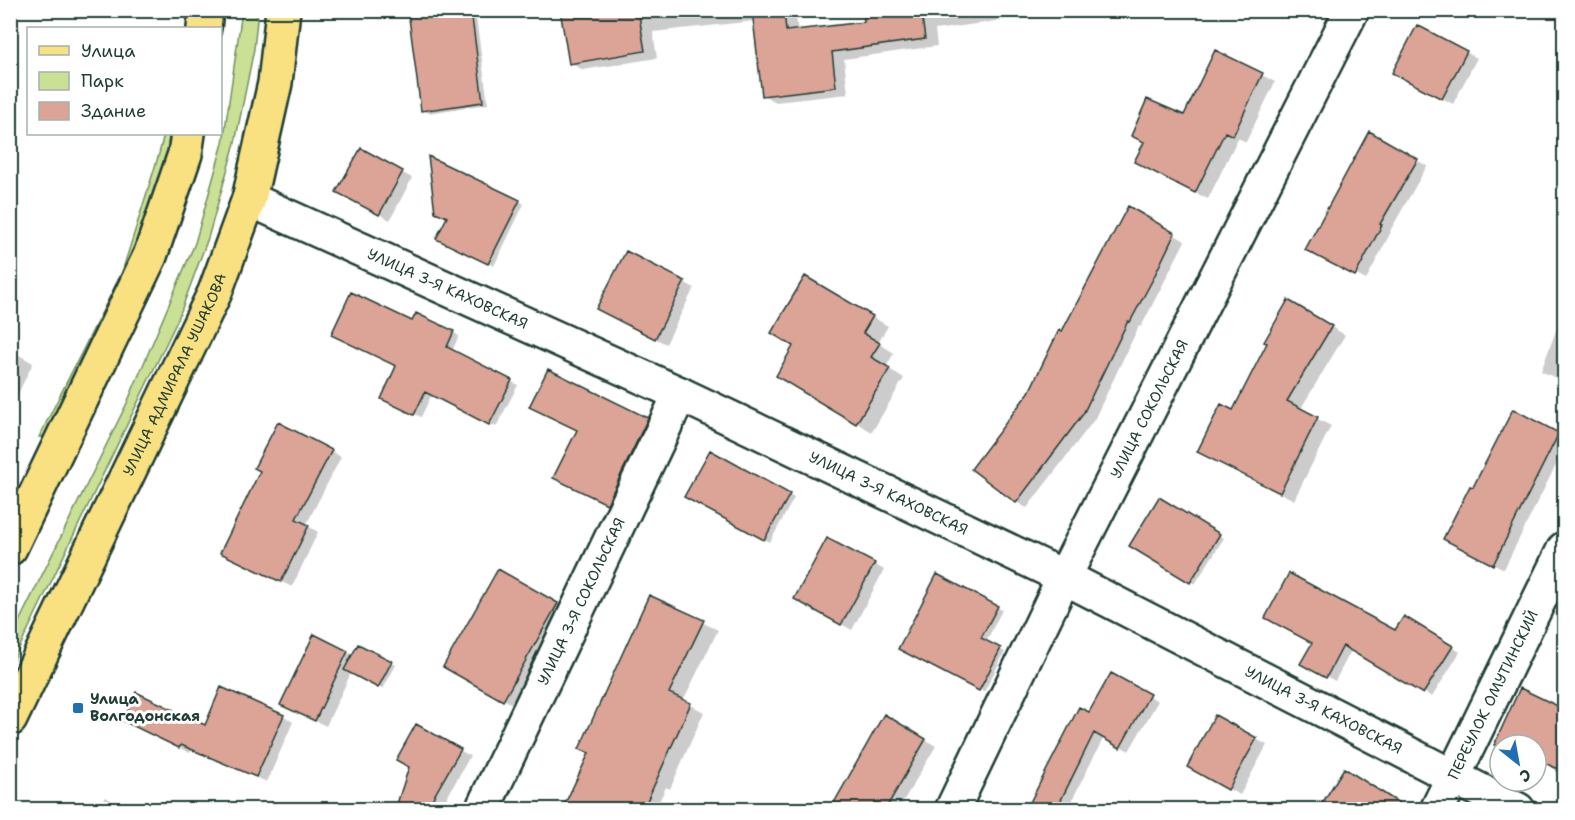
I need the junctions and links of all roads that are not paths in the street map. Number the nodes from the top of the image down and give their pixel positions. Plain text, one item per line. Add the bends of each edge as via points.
1 (206, 10) edge
2 (283, 10) edge
3 (1352, 10) edge
4 (204, 27) edge
5 (188, 135) edge
6 (249, 199) junction
7 (680, 394) junction
8 (10, 548) edge
9 (1564, 549) edge
10 (1064, 577) junction
11 (10, 720) edge
12 (1453, 777) junction
13 (482, 810) edge
14 (952, 810) edge
15 (1437, 810) edge
16 (1518, 810) edge

1 - 4 main road
2 - 6 main road, УЛИЦА АДМИРАЛА УШАКОВА via 275,82
3 - 10 street, УЛИЦА СОКОЛЬСКАЯ
5 - 8 main road via 186,154 150,256
6 - 7 street, УЛИЦА 3-Я КАХОВСКАЯ
6 - 11 main road, УЛИЦА АДМИРАЛА УШАКОВА via 215,292
7 - 10 street, УЛИЦА 3-Я КАХОВСКАЯ
7 - 13 street, УЛИЦА 3-Я СОКОЛЬСКАЯ
9 - 12 street, ПЕРЕУЛОК ОМУТИНСКИЙ
10 - 12 street, УЛИЦА 3-Я КАХОВСКАЯ
10 - 14 street, УЛИЦА СОКОЛЬСКАЯ
12 - 15 street, ПЕРЕУЛОК ОМУТИНСКИЙ
12 - 16 street, УЛИЦА 3-Я КАХОВСКАЯ

